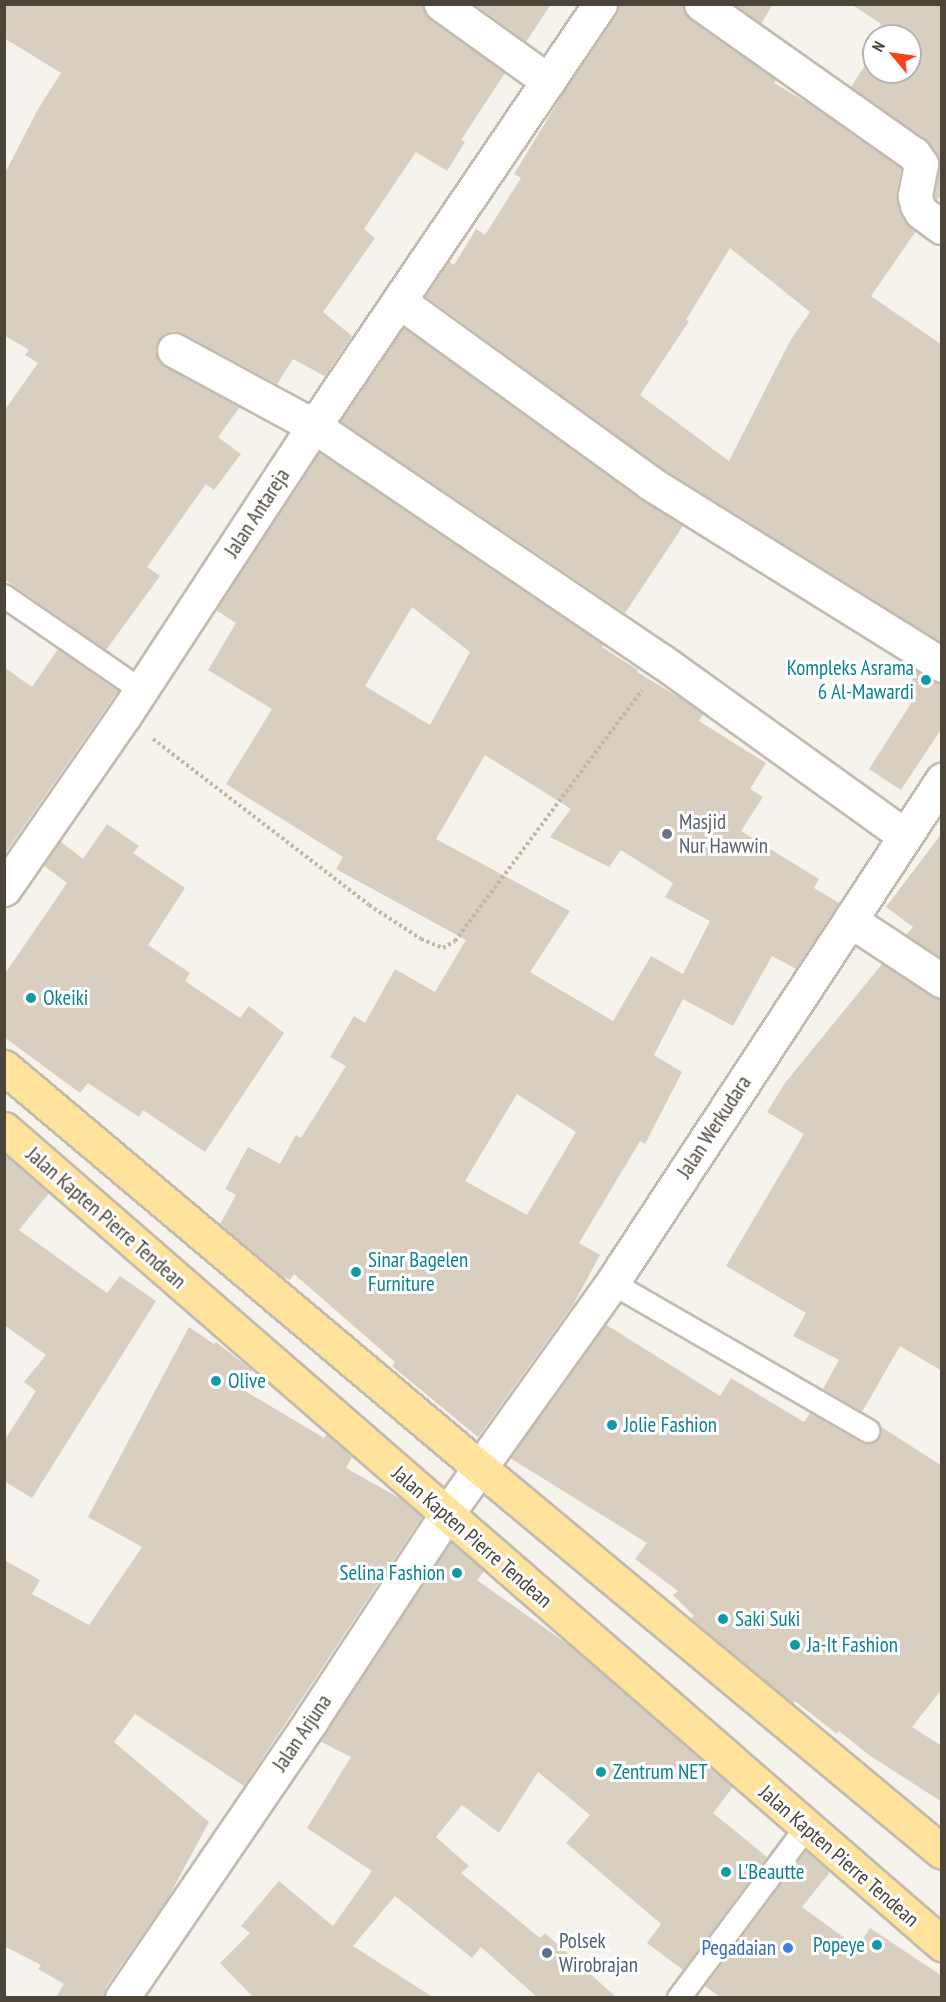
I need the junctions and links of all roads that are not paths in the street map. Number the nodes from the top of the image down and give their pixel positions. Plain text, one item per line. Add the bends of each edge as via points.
1 (441, 4) edge
2 (600, 4) edge
3 (701, 4) edge
4 (548, 81) junction
5 (942, 227) edge
6 (399, 301) junction
7 (174, 350) dead end
8 (314, 426) junction
9 (4, 596) edge
10 (942, 665) edge
11 (133, 703) junction
12 (942, 780) edge
13 (905, 836) junction
14 (4, 889) edge
15 (850, 920) junction
16 (942, 981) edge
17 (4, 1067) edge
18 (4, 1129) edge
19 (612, 1283) junction
20 (868, 1431) dead end
21 (478, 1467) junction
22 (446, 1515) junction
23 (806, 1828) junction
24 (942, 1852) edge
25 (942, 1944) edge
26 (122, 1998) edge
27 (679, 1998) edge

1 - 4 street
2 - 4 street, Jalan Antareja
3 - 5 street via 914,154 921,164 916,205
4 - 6 street, Jalan Antareja
6 - 8 street, Jalan Antareja
6 - 10 street via 650,483
7 - 8 street
8 - 11 street, Jalan Antareja
8 - 13 street via 663,662
9 - 11 lane
11 - 14 street, Jalan Antareja
12 - 13 street, Jalan Werkudara
13 - 15 street, Jalan Werkudara
15 - 16 street
15 - 19 street, Jalan Werkudara
17 - 21 main road
18 - 22 main road, Jalan Kapten Pierre Tendean
19 - 20 lane
19 - 21 street, Jalan Werkudara
21 - 22 street, Jalan Arjuna
21 - 24 main road
22 - 23 main road, Jalan Kapten Pierre Tendean
22 - 26 street, Jalan Arjuna
23 - 25 main road, Jalan Kapten Pierre Tendean
23 - 27 lane

